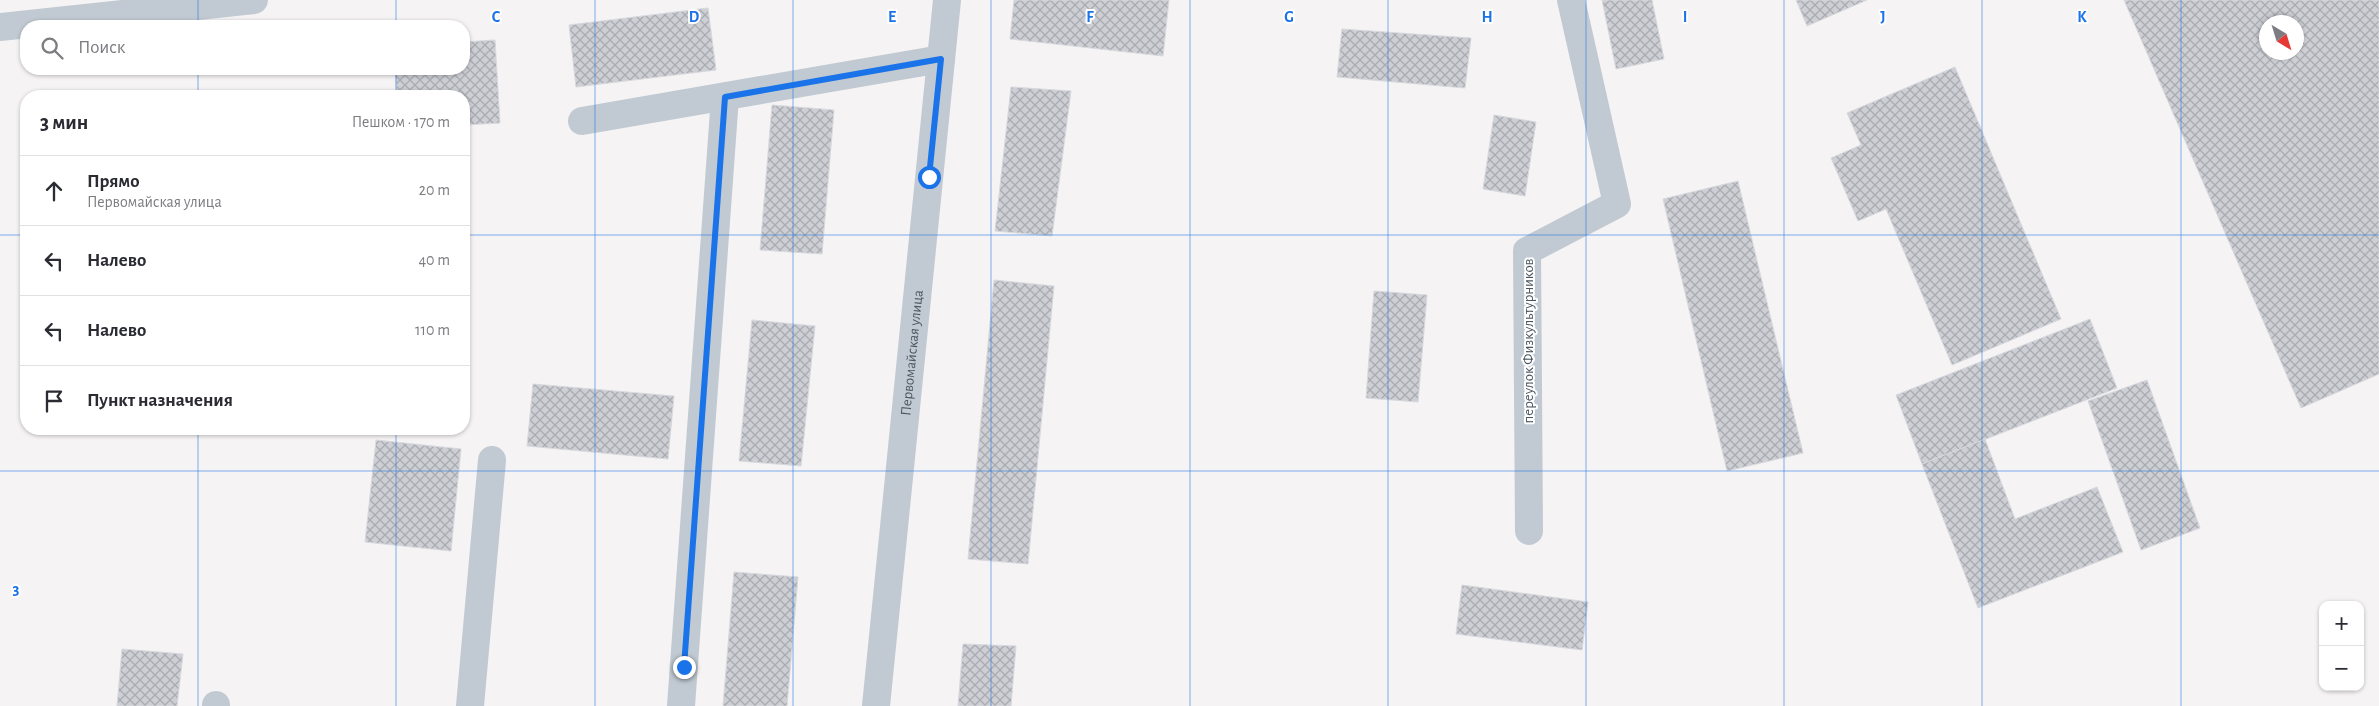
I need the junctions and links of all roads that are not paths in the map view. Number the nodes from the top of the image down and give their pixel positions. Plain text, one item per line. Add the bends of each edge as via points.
1 (254, 0) edge
2 (947, 0) edge
3 (1570, 0) edge
4 (59, 20) edge
5 (20, 24) edge
6 (0, 26) edge
7 (941, 59) junction
8 (725, 97) junction
9 (582, 121) dead end
10 (492, 460) dead end
11 (1529, 531) dead end
12 (470, 706) edge
13 (681, 706) edge
14 (876, 706) edge

1 - 4 street
2 - 7 street, Первомайская улица
3 - 11 street, переулок Физкультурников via 1617,204 1528,251
5 - 6 street
7 - 8 street
7 - 14 street, Первомайская улица
8 - 9 street
8 - 13 street
10 - 12 street

